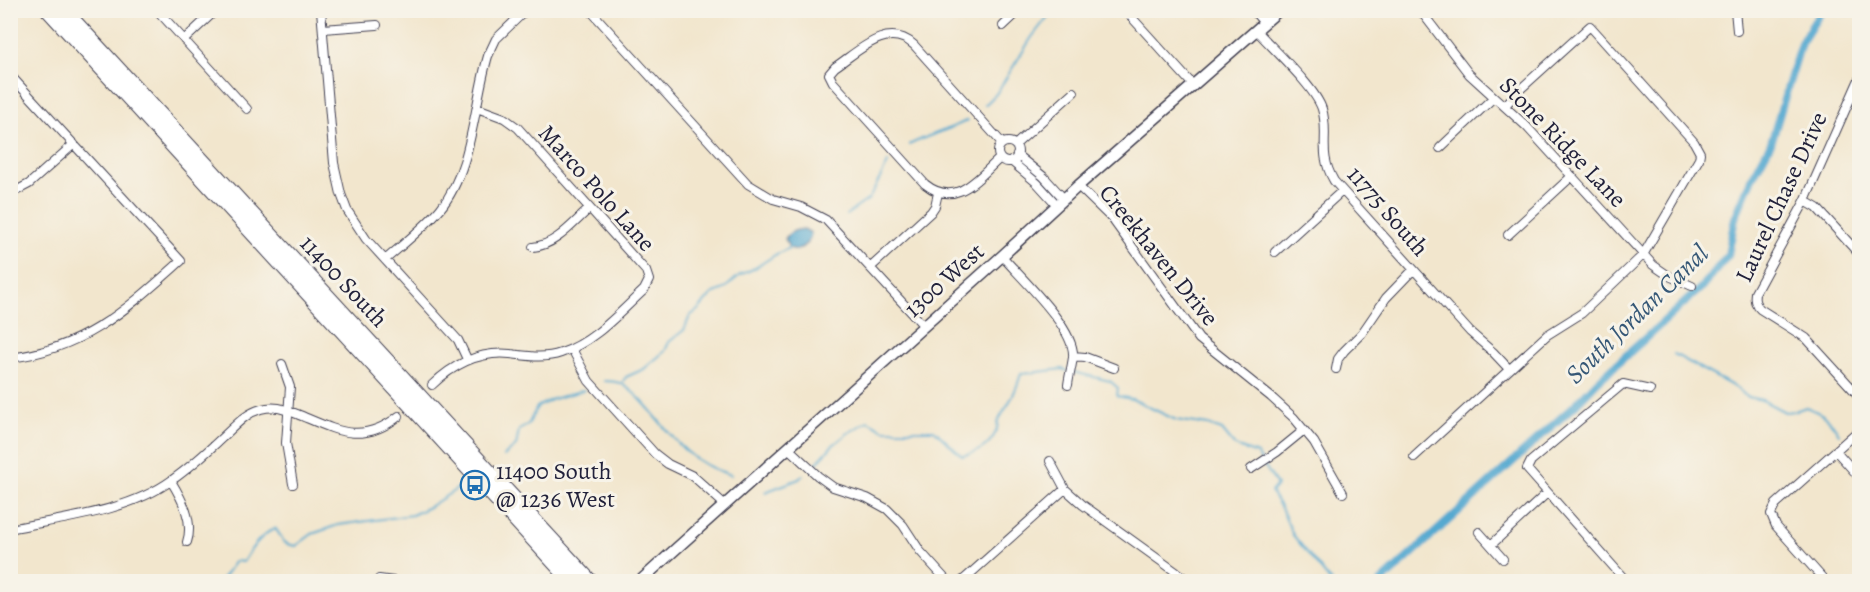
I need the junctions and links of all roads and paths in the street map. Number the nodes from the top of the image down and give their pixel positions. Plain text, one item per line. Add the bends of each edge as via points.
1 (48, 10) edge
2 (64, 10) edge
3 (157, 10) edge
4 (216, 10) edge
5 (321, 10) edge
6 (526, 10) edge
7 (590, 10) edge
8 (1020, 10) edge
9 (1125, 10) edge
10 (1253, 10) edge
11 (1279, 10) edge
12 (1420, 10) edge
13 (1735, 10) edge
14 (377, 25) dead end
15 (1003, 26) dead end
16 (1260, 27) junction
17 (322, 29) junction
18 (1737, 31) dead end
19 (184, 40) junction
20 (10, 75) edge
21 (1860, 77) edge
22 (1193, 85) junction
23 (1074, 92) dead end
24 (1494, 97) junction
25 (1505, 105) junction
26 (477, 108) junction
27 (247, 109) dead end
28 (1002, 143) junction
29 (74, 144) junction
30 (1015, 144) junction
31 (1440, 148) dead end
32 (1000, 158) junction
33 (1014, 158) junction
34 (1572, 176) junction
35 (1078, 186) junction
36 (1342, 191) junction
37 (939, 193) junction
38 (10, 194) edge
39 (1805, 201) junction
40 (1061, 202) junction
41 (589, 208) junction
42 (1508, 235) dead end
43 (533, 247) dead end
44 (1275, 252) dead end
45 (1643, 255) junction
46 (1860, 255) edge
47 (1002, 256) junction
48 (385, 260) junction
49 (871, 267) junction
50 (1413, 270) junction
51 (1692, 286) dead end
52 (924, 326) junction
53 (572, 349) junction
54 (1073, 356) junction
55 (10, 358) edge
56 (467, 359) junction
57 (282, 364) dead end
58 (1114, 368) dead end
59 (1336, 369) dead end
60 (1509, 369) junction
61 (1068, 385) dead end
62 (432, 386) dead end
63 (1650, 390) dead end
64 (1860, 397) edge
65 (289, 411) junction
66 (399, 416) dead end
67 (1860, 429) edge
68 (1304, 430) junction
69 (788, 448) junction
70 (1836, 451) junction
71 (1414, 457) dead end
72 (1050, 461) dead end
73 (1251, 469) dead end
74 (1860, 478) edge
75 (171, 481) junction
76 (292, 484) dead end
77 (1065, 489) junction
78 (1343, 493) dead end
79 (1547, 493) junction
80 (724, 504) junction
81 (10, 529) edge
82 (1479, 532) dead end
83 (187, 542) dead end
84 (1491, 545) junction
85 (1503, 559) dead end
86 (379, 579) dead end
87 (1188, 581) edge
88 (401, 582) edge
89 (572, 582) edge
90 (591, 582) edge
91 (639, 582) edge
92 (948, 582) edge
93 (961, 582) edge
94 (1627, 582) edge
95 (1826, 582) edge

1 - 89 main road, 11400 South
2 - 90 main road, 11400 South
3 - 19 street
4 - 19 street
5 - 17 street
6 - 26 street via 492,47
7 - 49 street via 748,184 773,199 826,220
8 - 15 street
9 - 22 street
10 - 16 street, 11775 South
11 - 16 street, 1300 West
12 - 24 street, Stone Ridge Lane via 1468,74
13 - 18 street
14 - 17 street
16 - 22 street, 1300 West
16 - 36 street, 11775 South via 1318,100 1324,120 1325,162
17 - 48 street via 340,194 355,225
19 - 27 street
20 - 29 street
21 - 39 street, Laurel Chase Drive
22 - 35 street, 1300 West
23 - 30 street
24 - 25 street, Stone Ridge Lane
24 - 31 street
25 - 34 street, Stone Ridge Lane
25 - 45 street via 1590,26 1700,153 1697,165
26 - 41 street, Marco Polo Lane via 511,123
26 - 48 street via 453,189 440,210
28 - 30 street
28 - 32 street via 998,148
28 - 37 street via 904,38 880,38 835,67 829,74 833,82 925,184
29 - 38 street via 36,179
29 - 55 street via 181,261 98,328 57,347
30 - 33 street
32 - 33 street
32 - 37 street via 963,190
33 - 40 street
34 - 42 street
34 - 45 street, Stone Ridge Lane
35 - 40 street, 1300 West
35 - 68 street, Creekhaven Drive via 1113,220 1199,339 1271,397
36 - 44 street
36 - 50 street, 11775 South
37 - 49 street via 932,212
39 - 46 street via 1817,208
39 - 64 street, Laurel Chase Drive via 1755,293 1755,302 1806,338
40 - 47 street, 1300 West
41 - 43 street via 553,241
41 - 53 street, Marco Polo Lane via 646,271 649,280 645,290 604,327
45 - 51 street, Stone Ridge Lane via 1661,271
45 - 60 street via 1582,313 1555,328
47 - 52 street, 1300 West
47 - 54 street via 1061,322
48 - 56 street via 458,340
49 - 52 street
50 - 59 street via 1386,297 1362,333 1338,359
50 - 60 street, 11775 South via 1477,341
52 - 69 street, 1300 West
53 - 56 street, Marco Polo Lane via 548,356 494,354
53 - 80 street via 590,381 655,454 693,476
54 - 58 street
54 - 61 street
56 - 62 street, Marco Polo Lane
57 - 65 street via 290,387
60 - 71 street
63 - 79 street via 1623,384 1531,461 1527,469
65 - 66 street via 355,434 378,430
65 - 75 street via 267,407 249,414
65 - 76 street via 286,443
67 - 70 street
68 - 73 street
68 - 78 street, Creekhaven Drive
69 - 80 street, 1300 West
69 - 92 street via 833,487 887,509
70 - 74 street
70 - 95 street via 1776,504 1771,514 1776,526
72 - 77 street
75 - 81 street via 124,504
75 - 83 street via 190,523
77 - 87 street
77 - 93 street
79 - 84 street
79 - 94 street
80 - 91 street, 1300 West
82 - 84 street
84 - 85 street
86 - 88 street

